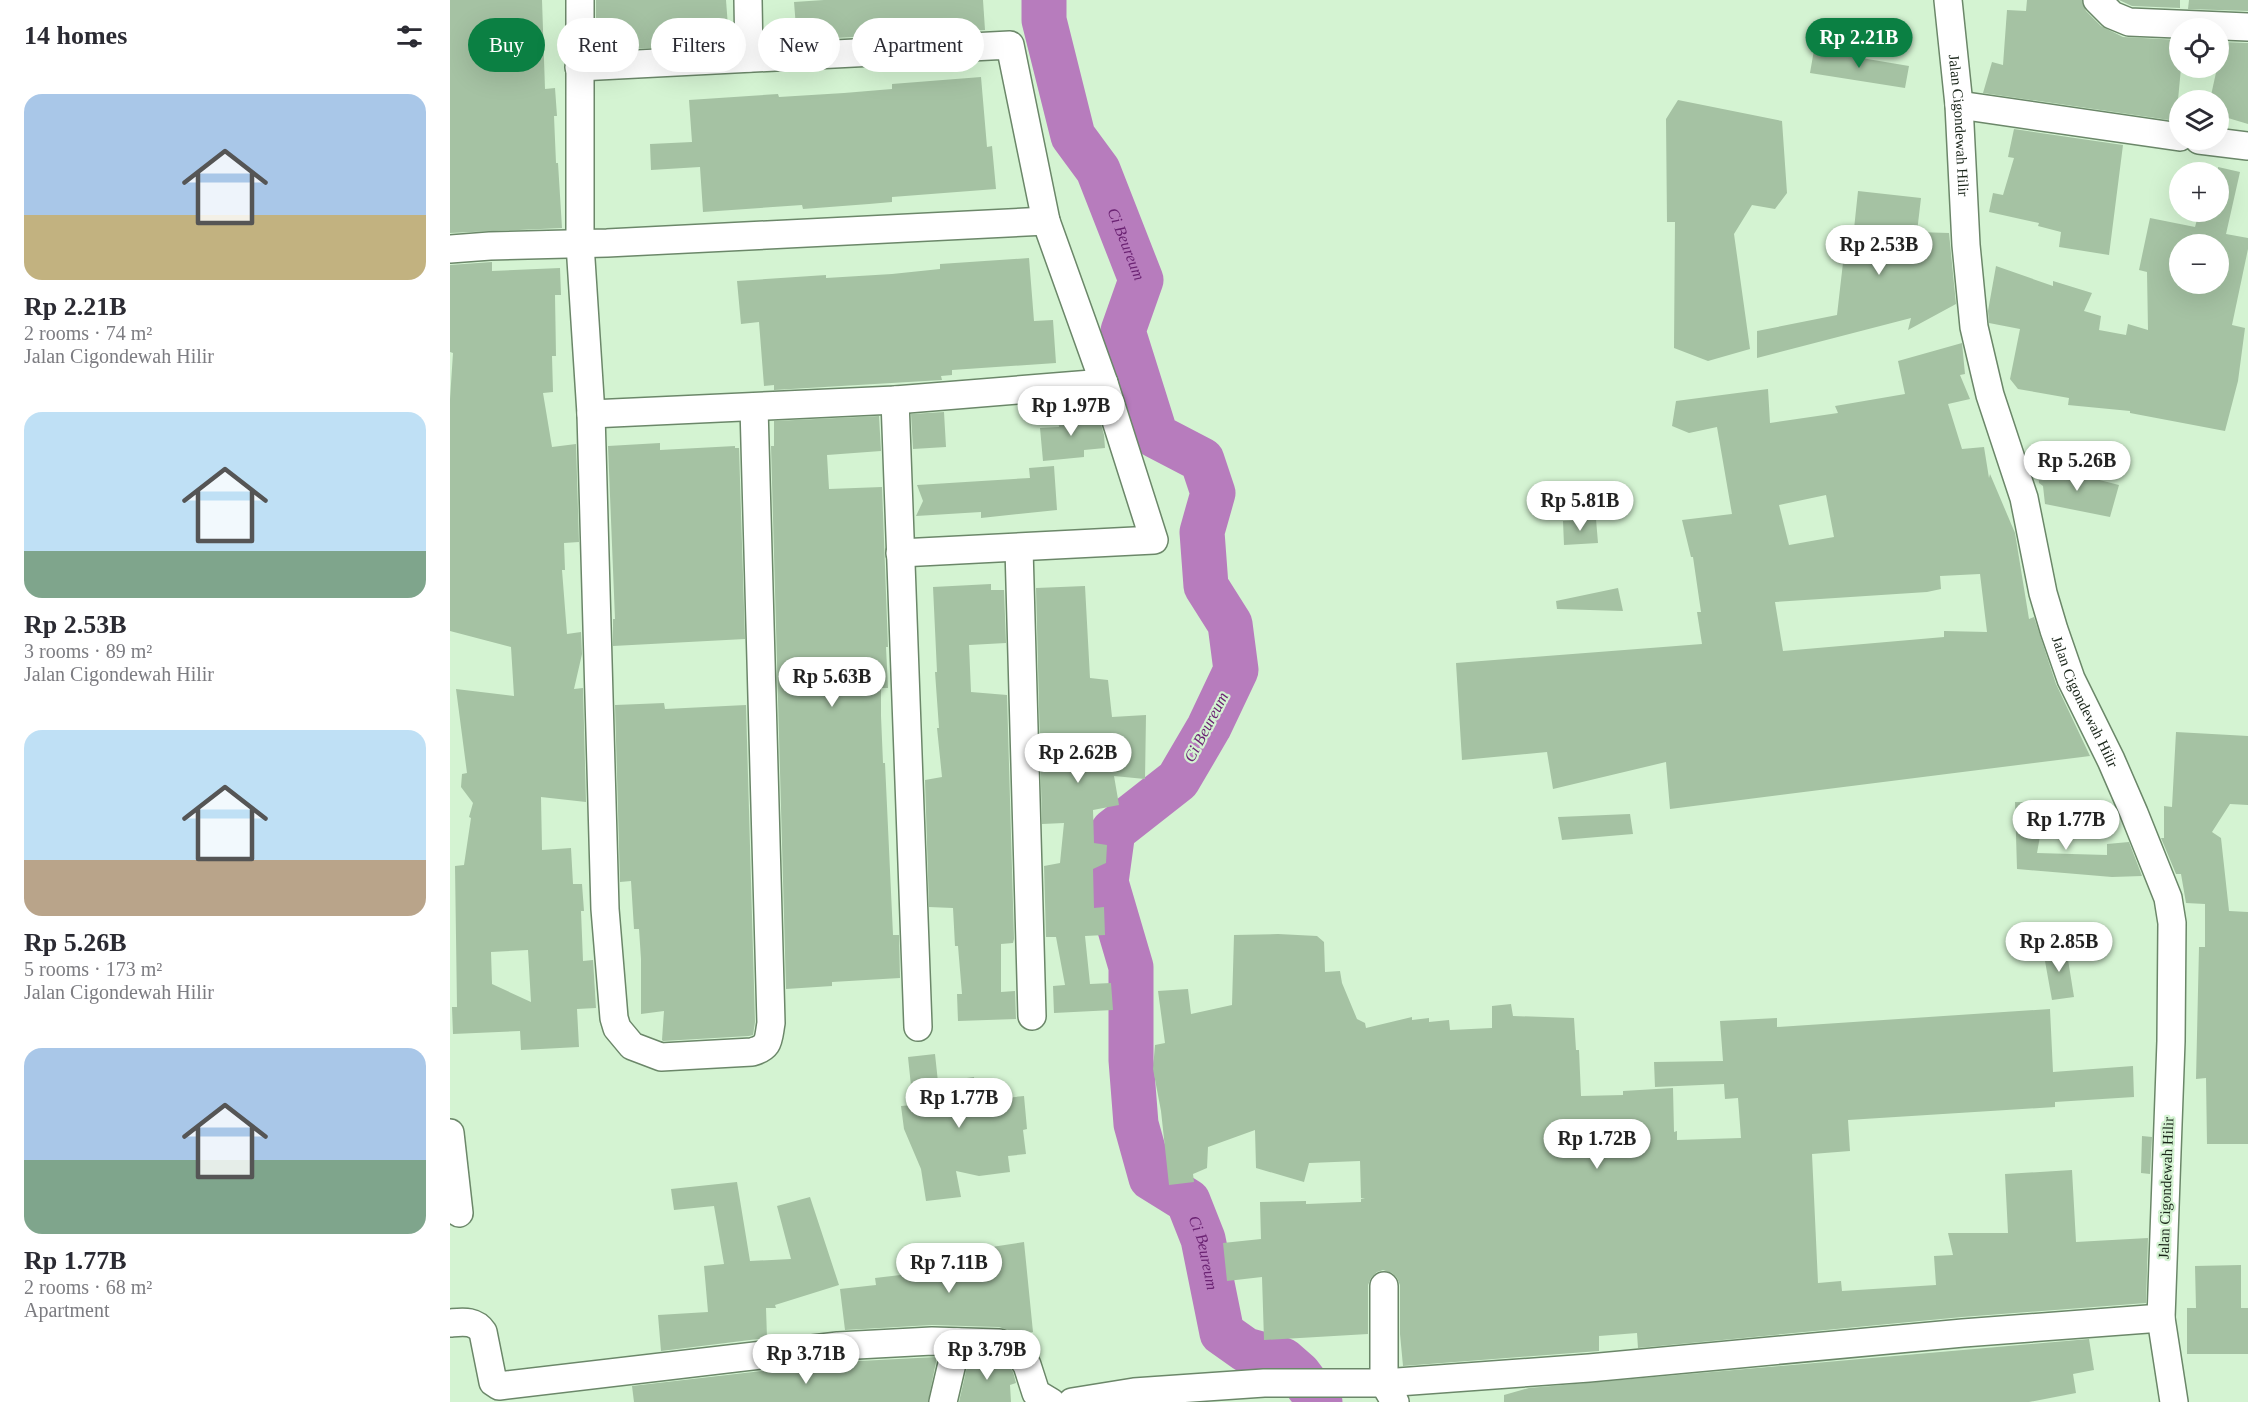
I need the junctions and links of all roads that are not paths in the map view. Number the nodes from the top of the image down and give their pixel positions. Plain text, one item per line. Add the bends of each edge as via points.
1 (580, 0) edge
2 (748, 0) edge
3 (1948, 0) edge
4 (2084, 0) edge
5 (2092, 0) edge
6 (2097, 0) edge
7 (580, 18) edge
8 (2248, 27) edge
9 (749, 58) junction
10 (639, 64) edge
11 (579, 72) edge
12 (1959, 105) junction
13 (2169, 135) edge
14 (2229, 144) edge
15 (2248, 146) edge
16 (1046, 221) junction
17 (580, 244) junction
18 (450, 249) edge
19 (1104, 383) junction
20 (895, 400) junction
21 (754, 407) junction
22 (591, 414) junction
23 (1019, 548) junction
24 (900, 553) junction
25 (1032, 1016) dead end
26 (918, 1027) dead end
27 (450, 1133) edge
28 (459, 1214) dead end
29 (1384, 1286) dead end
30 (2161, 1318) junction
31 (450, 1323) edge
32 (957, 1342) junction
33 (1390, 1392) edge
34 (1135, 1397) edge
35 (1045, 1401) edge
36 (944, 1402) edge
37 (1072, 1402) edge
38 (2174, 1402) edge

1 - 7 street
2 - 9 street
3 - 12 street, Jalan Cigondewah Hilir
4 - 5 street
6 - 8 street via 2112,15 2129,22
9 - 10 street
9 - 16 street via 1010,45
11 - 17 street
12 - 13 street
12 - 30 street, Jalan Cigondewah Hilir via 1974,327 1990,395 2024,498 2043,593 2067,669 2111,760 2168,898 2172,922
14 - 15 street
16 - 17 street
16 - 19 street
17 - 18 street
17 - 22 street
19 - 20 street
19 - 23 street via 1154,540
20 - 21 street
20 - 24 street
21 - 22 street
21 - 22 street via 771,1023 768,1043 762,1049 662,1057 632,1046 617,1028 615,1018 605,909
23 - 24 street
23 - 25 street
24 - 26 street
27 - 28 street
29 - 33 street
30 - 33 street via 1600,1367
30 - 38 street, Jalan Cigondewah Hilir
31 - 32 street via 478,1325 483,1332 493,1382 499,1386 838,1346
32 - 35 street via 999,1343 1016,1349 1027,1365 1033,1386
32 - 36 street
33 - 34 street via 1320,1383 1264,1383
34 - 37 street

